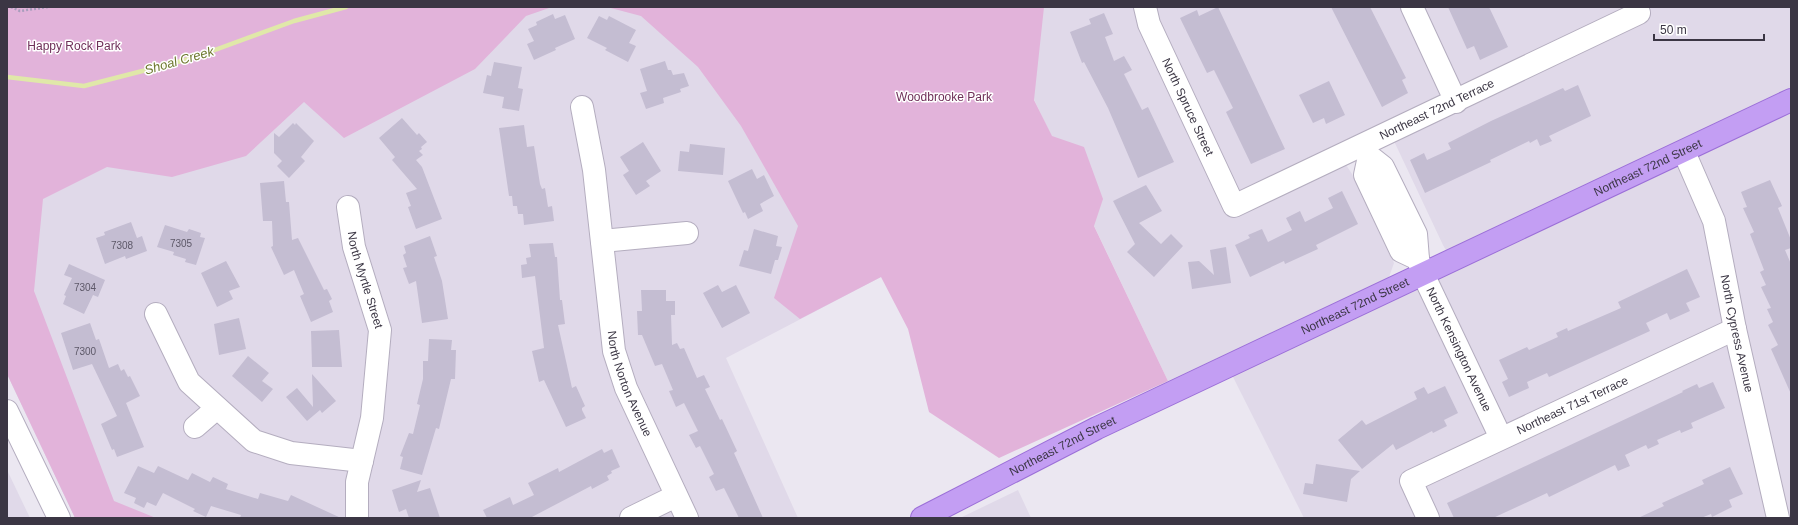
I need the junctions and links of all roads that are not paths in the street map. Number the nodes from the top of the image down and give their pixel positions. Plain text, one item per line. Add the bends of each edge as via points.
1 (1145, 7) edge
2 (1412, 7) edge
3 (1638, 10) edge
4 (1791, 100) edge
5 (1456, 102) junction
6 (582, 107) dead end
7 (1366, 151) junction
8 (1684, 152) junction
9 (1234, 206) joint
10 (348, 207) dead end
11 (687, 233) dead end
12 (602, 241) junction
13 (1421, 266) junction
14 (156, 314) dead end
15 (1735, 329) junction
16 (217, 408) junction
17 (7, 411) edge
18 (195, 427) dead end
19 (1502, 438) junction
20 (362, 460) junction
21 (676, 496) junction
22 (59, 518) edge
23 (357, 518) edge
24 (631, 518) edge
25 (686, 518) edge
26 (922, 518) edge
27 (1428, 518) edge
28 (1778, 518) edge

1 - 9 street, North Spruce Street via 1149,24
2 - 5 street
3 - 5 street, Northeast 72nd Terrace
4 - 8 main road, Northeast 72nd Street
5 - 7 street, Northeast 72nd Terrace
6 - 12 street, North Norton Avenue via 594,170
7 - 9 street, Northeast 72nd Terrace
7 - 13 street, North Kensington Avenue via 1382,167 1416,234
8 - 13 main road, Northeast 72nd Street
8 - 15 street, North Cypress Avenue via 1714,221
10 - 20 street, North Myrtle Street via 354,247 380,330 372,418
11 - 12 street
12 - 21 street, North Norton Avenue via 614,351 620,374
13 - 19 street, North Kensington Avenue
13 - 26 main road, Northeast 72nd Street
14 - 16 street via 189,382
15 - 19 street, Northeast 71st Terrace
15 - 28 street, North Cypress Avenue
16 - 18 street
16 - 20 street via 254,441 291,453
17 - 22 street
19 - 27 street, Northeast 71st Terrace via 1411,481
20 - 23 street, North Myrtle Street via 357,482
21 - 24 street
21 - 25 street, North Norton Avenue

